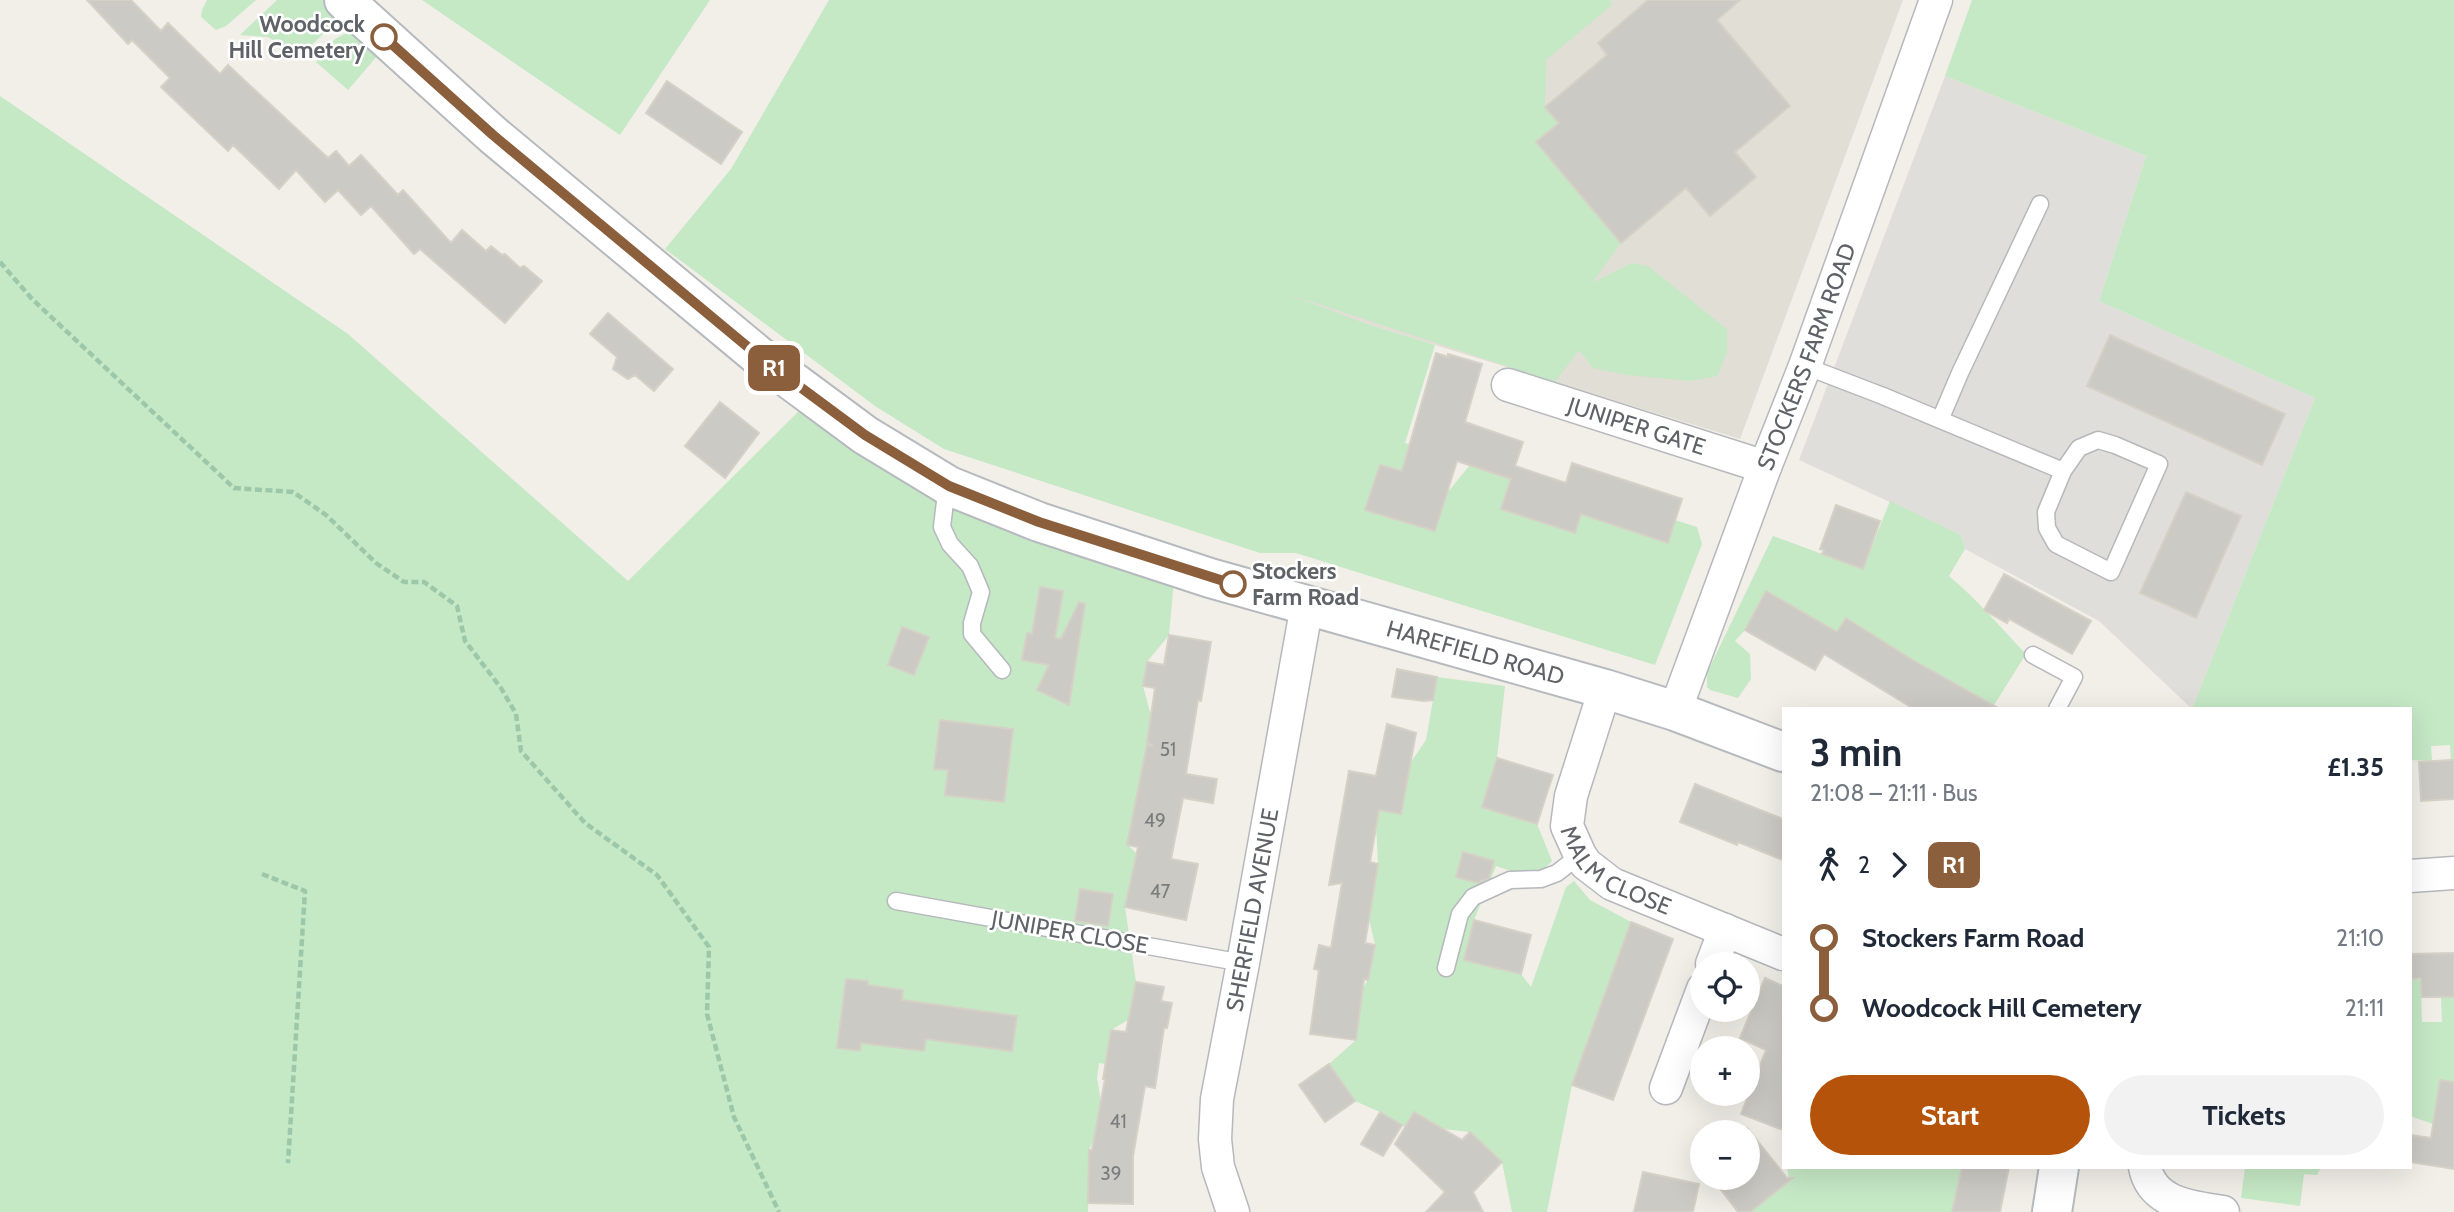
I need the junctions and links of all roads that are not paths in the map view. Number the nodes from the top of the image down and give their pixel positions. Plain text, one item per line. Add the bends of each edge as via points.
1 (344, 0) edge
2 (1936, 0) edge
3 (2040, 204) dead end
4 (1805, 366) junction
5 (1508, 385) dead end
6 (1940, 420) junction
7 (1765, 467) junction
8 (2063, 471) junction
9 (947, 485) junction
10 (1307, 605) junction
11 (2033, 655) dead end
12 (1002, 670) dead end
13 (1605, 689) junction
14 (2058, 707) edge
15 (1675, 711) junction
16 (1782, 752) edge
17 (1580, 855) junction
18 (2454, 873) edge
19 (2412, 876) edge
20 (896, 901) dead end
21 (1725, 930) junction
22 (1717, 952) edge
23 (1782, 954) edge
24 (1243, 963) junction
25 (1446, 968) dead end
26 (1691, 1022) edge
27 (1666, 1087) dead end
28 (2059, 1169) edge
29 (2145, 1169) edge
30 (1233, 1212) edge
31 (2052, 1212) edge
32 (2223, 1212) edge

1 - 9 street, HAREFIELD ROAD via 493,135 761,358 865,435
2 - 4 street, STOCKERS FARM ROAD
3 - 6 lane
4 - 6 lane
4 - 7 street, STOCKERS FARM ROAD
5 - 7 street, JUNIPER GATE
6 - 8 lane
7 - 15 street, STOCKERS FARM ROAD
8 - 8 lane via 2079,448 2098,440 2160,464 2111,572 2056,544 2047,528 2046,512
9 - 10 street, HAREFIELD ROAD via 1039,522
9 - 12 lane via 942,527 970,566 981,592 972,634
10 - 13 street, HAREFIELD ROAD
10 - 24 street, SHERFIELD AVENUE
11 - 14 lane via 2074,677
13 - 15 street, HAREFIELD ROAD
13 - 17 street, MALM CLOSE via 1567,826
15 - 16 street, HAREFIELD ROAD
17 - 21 street, MALM CLOSE via 1612,884
17 - 25 lane via 1557,873 1541,879 1510,880 1473,897 1460,914
18 - 19 street
20 - 24 lane, JUNIPER CLOSE
21 - 22 street
21 - 23 street, MALM CLOSE
24 - 30 street, SHERFIELD AVENUE via 1217,1100 1215,1139
26 - 27 street
28 - 31 street
29 - 32 street via 2148,1181 2162,1196 2185,1206

